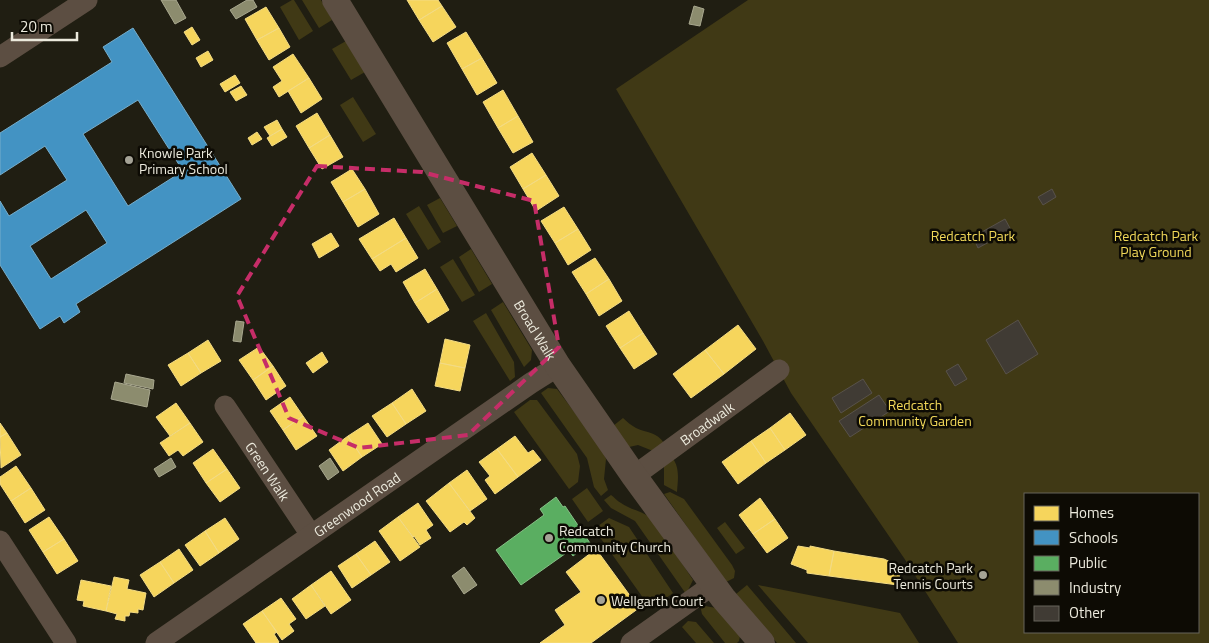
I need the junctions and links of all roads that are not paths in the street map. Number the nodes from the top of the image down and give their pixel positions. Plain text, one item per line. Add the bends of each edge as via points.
1 (87, 0) edge
2 (336, 0) edge
3 (0, 57) edge
4 (558, 366) junction
5 (779, 370) dead end
6 (225, 406) dead end
7 (634, 476) junction
8 (311, 535) junction
9 (0, 541) edge
10 (714, 584) junction
11 (66, 643) edge
12 (156, 643) edge
13 (631, 643) edge
14 (762, 643) edge

1 - 3 street
2 - 4 street, Broad Walk
4 - 7 street, Broad Walk
4 - 8 street, Greenwood Road
5 - 7 street, Broadwalk
6 - 8 street, Green Walk
7 - 10 street, Broad Walk
8 - 12 street, Greenwood Road
9 - 11 street
10 - 13 street
10 - 14 street, Broad Walk

